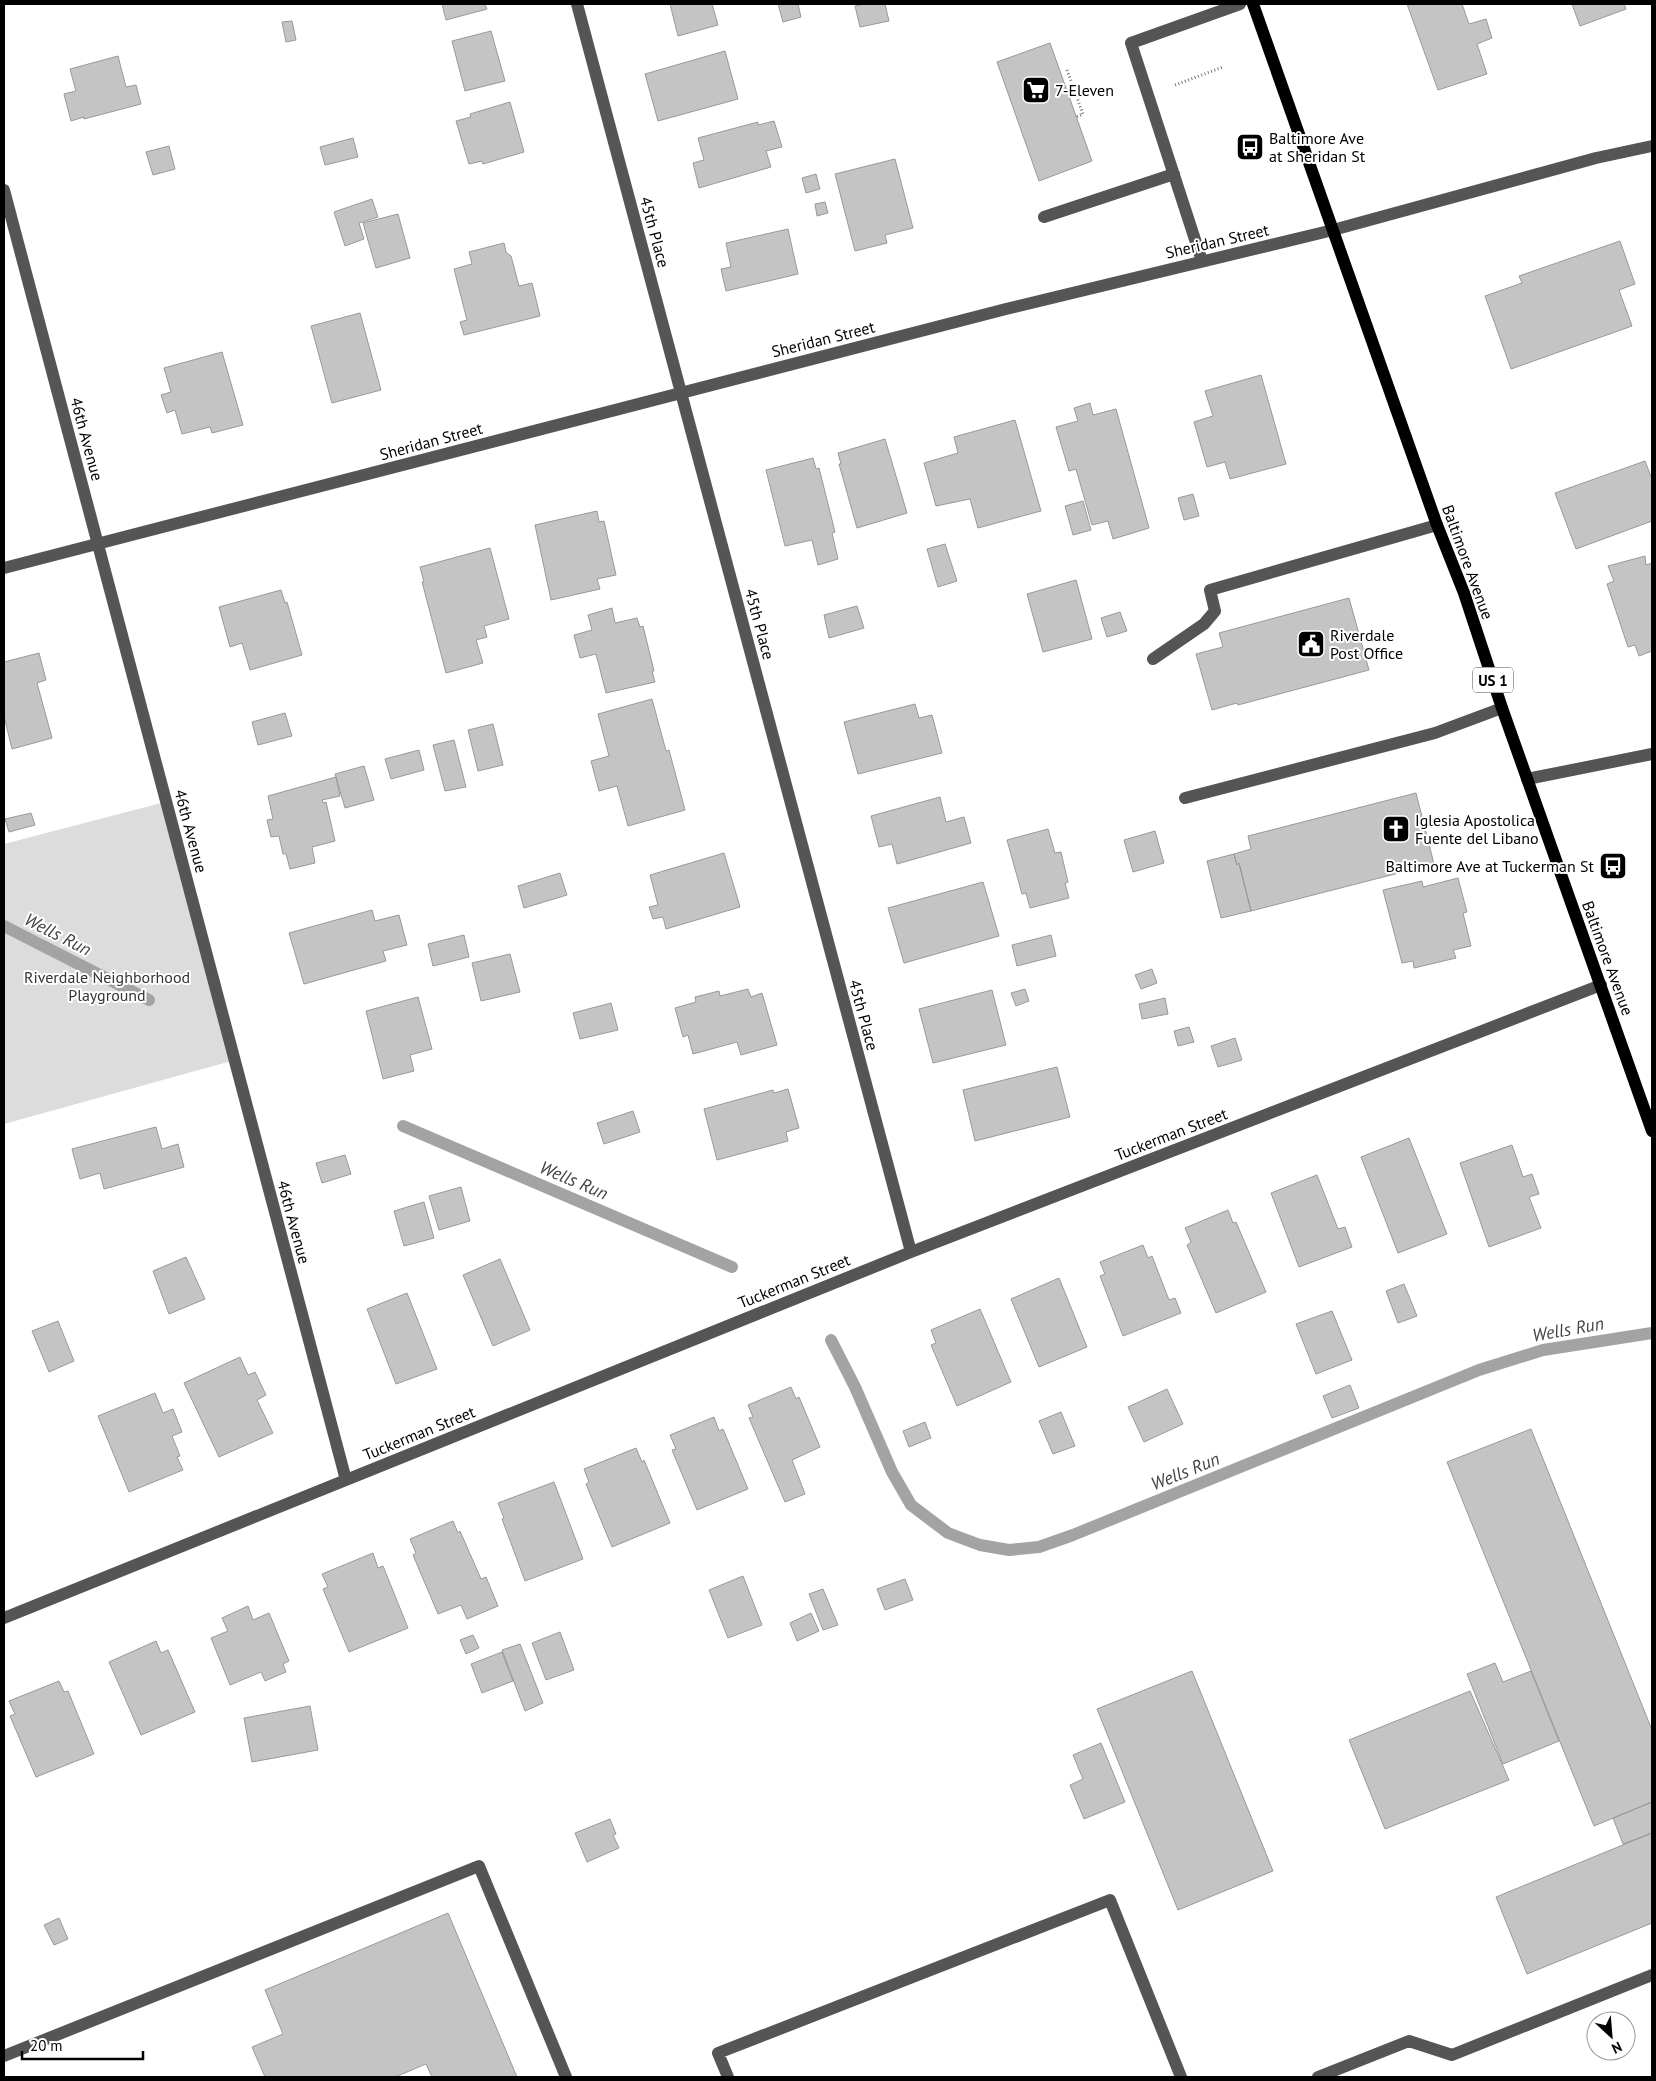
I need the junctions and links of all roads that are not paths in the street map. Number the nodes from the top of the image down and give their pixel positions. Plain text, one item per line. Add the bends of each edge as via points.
1 (577, 4) edge
2 (1240, 4) edge
3 (1253, 4) edge
4 (1652, 146) edge
5 (1174, 174) junction
6 (4, 190) edge
7 (1044, 217) dead end
8 (1333, 230) junction
9 (1202, 261) junction
10 (681, 393) junction
11 (1437, 525) junction
12 (98, 544) junction
13 (4, 568) edge
14 (1153, 659) dead end
15 (1502, 708) junction
16 (1652, 754) edge
17 (1527, 779) junction
18 (1185, 798) dead end
19 (1600, 985) junction
20 (1652, 1131) edge
21 (911, 1252) junction
22 (346, 1480) junction
23 (4, 1618) edge
24 (1652, 1975) edge
25 (4, 2056) edge
26 (566, 2077) edge
27 (728, 2077) edge
28 (1181, 2077) edge
29 (1318, 2077) edge

1 - 10 street, 45th Place
2 - 5 street via 1131,44
3 - 8 main road, Baltimore Avenue / US 1
4 - 8 street, Sheridan Street via 1596,158
5 - 7 street
5 - 9 street
6 - 12 street, 46th Avenue
8 - 9 street, Sheridan Street
8 - 11 main road, Baltimore Avenue / US 1
9 - 10 street, Sheridan Street
10 - 12 street, Sheridan Street
10 - 21 street, 45th Place
11 - 14 street via 1210,590 1215,612 1204,624
11 - 15 main road, Baltimore Avenue / US 1 via 1464,593
12 - 13 street, Sheridan Street
12 - 22 street, 46th Avenue
15 - 17 main road, Baltimore Avenue / US 1
15 - 18 street via 1434,734
16 - 17 street
17 - 19 main road, Baltimore Avenue / US 1
19 - 20 main road, Baltimore Avenue / US 1
19 - 21 street, Tuckerman Street
21 - 22 street, Tuckerman Street
22 - 23 street, Tuckerman Street
24 - 29 street via 1452,2055 1409,2041
25 - 26 street via 479,1866
27 - 28 street via 718,2053 1110,1900

